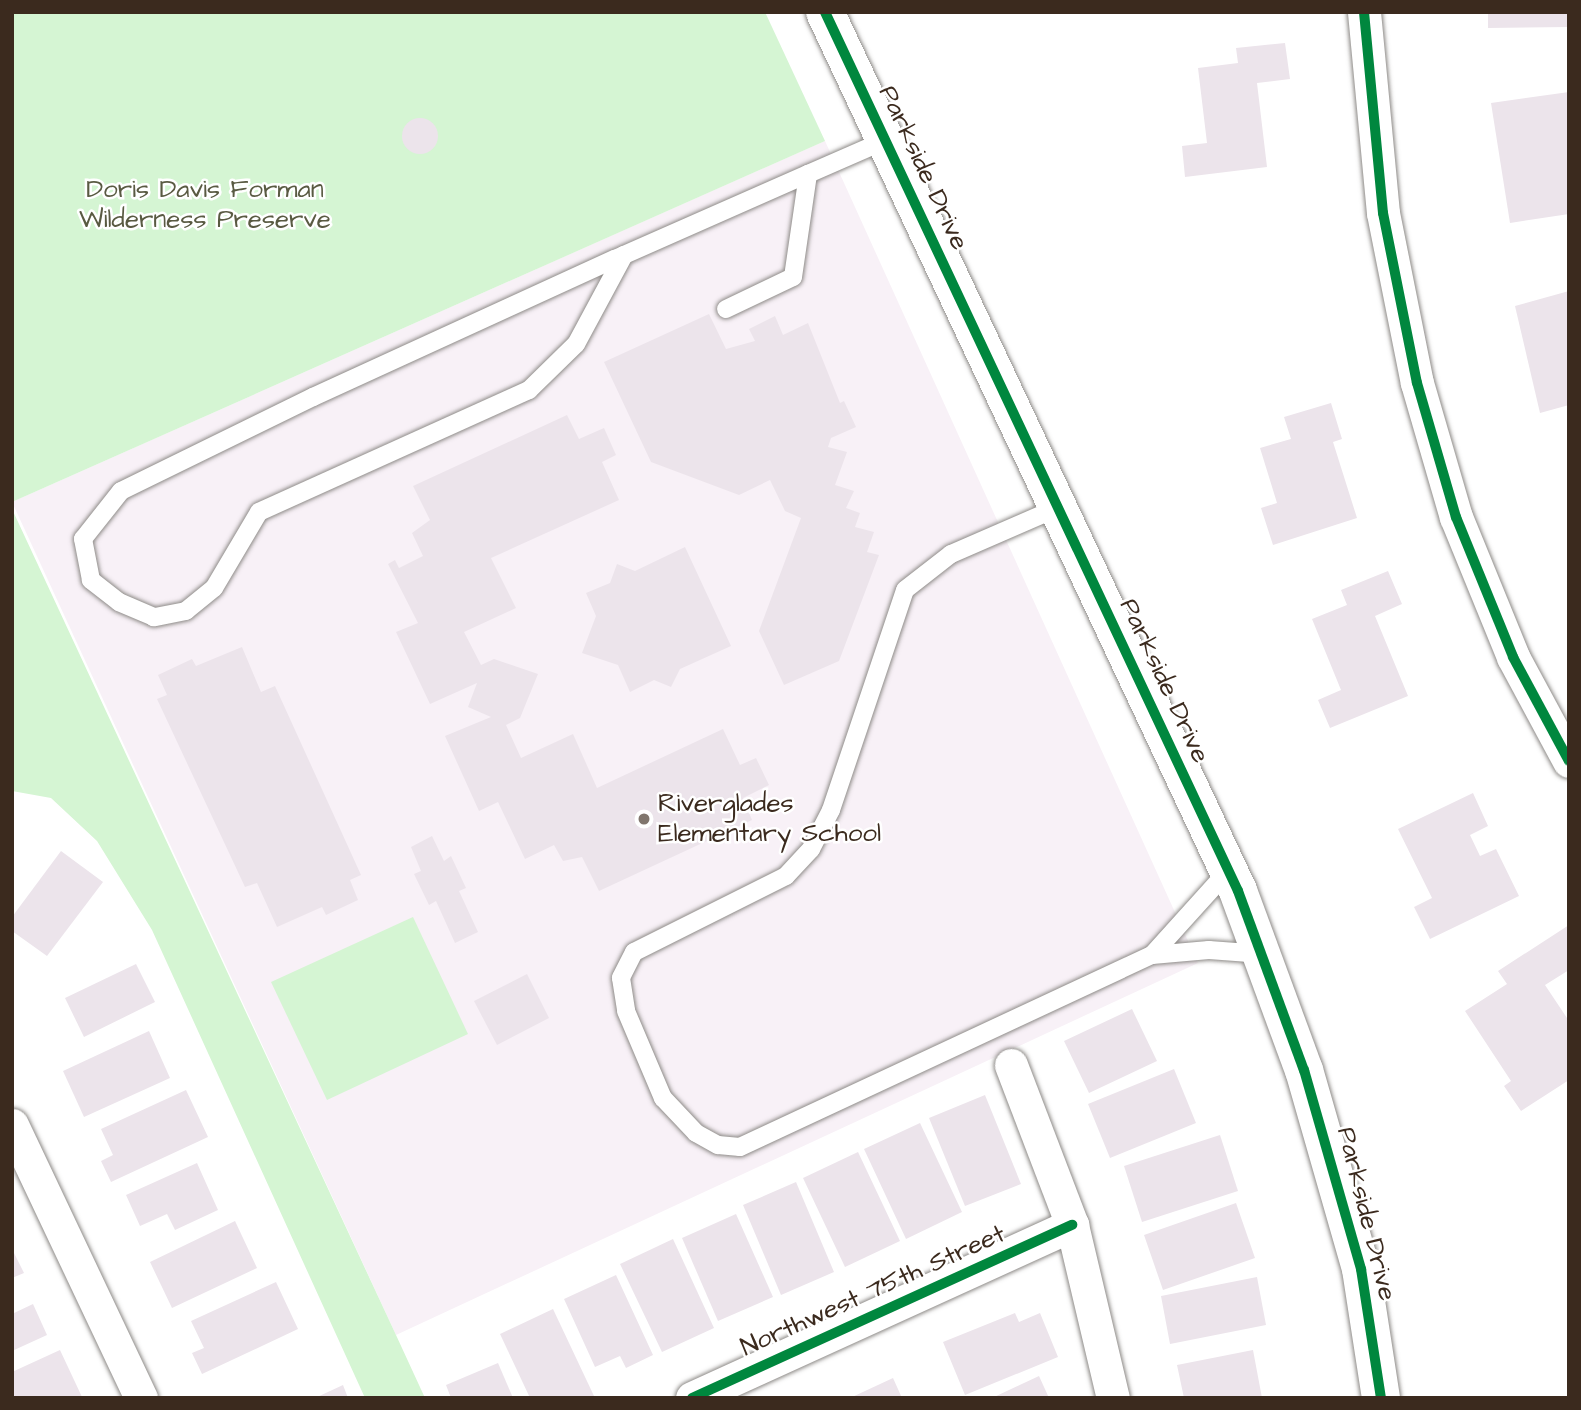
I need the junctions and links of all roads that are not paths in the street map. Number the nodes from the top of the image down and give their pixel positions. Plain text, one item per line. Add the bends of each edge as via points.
1 (825, 12) edge
2 (1364, 12) edge
3 (886, 140) junction
4 (808, 174) junction
5 (624, 255) junction
6 (726, 309) dead end
7 (1057, 508) junction
8 (1569, 761) edge
9 (1228, 871) junction
10 (1263, 954) junction
11 (1152, 956) junction
12 (1011, 1065) dead end
13 (12, 1125) edge
14 (1072, 1225) junction
15 (141, 1398) edge
16 (692, 1398) edge
17 (1113, 1398) edge
18 (1381, 1398) edge

1 - 3 street, Parkside Drive
2 - 8 street via 1384,213 1417,383 1456,517 1513,656
3 - 4 lane
3 - 7 street, Parkside Drive
4 - 5 lane
4 - 6 lane via 793,277
5 - 5 lane via 121,491 83,539 91,580 154,617 186,611 214,588 258,512 529,390 576,344
7 - 9 street, Parkside Drive
7 - 11 lane via 951,554 905,590 831,810 811,849 786,876 634,952 621,978 626,1011 663,1098 696,1133 718,1145 740,1147
9 - 10 street, Parkside Drive
9 - 11 lane
10 - 11 lane via 1209,950
10 - 18 street, Parkside Drive via 1304,1070 1362,1269
12 - 14 street
13 - 15 street
14 - 16 street, Northwest 75th Street
14 - 17 street

